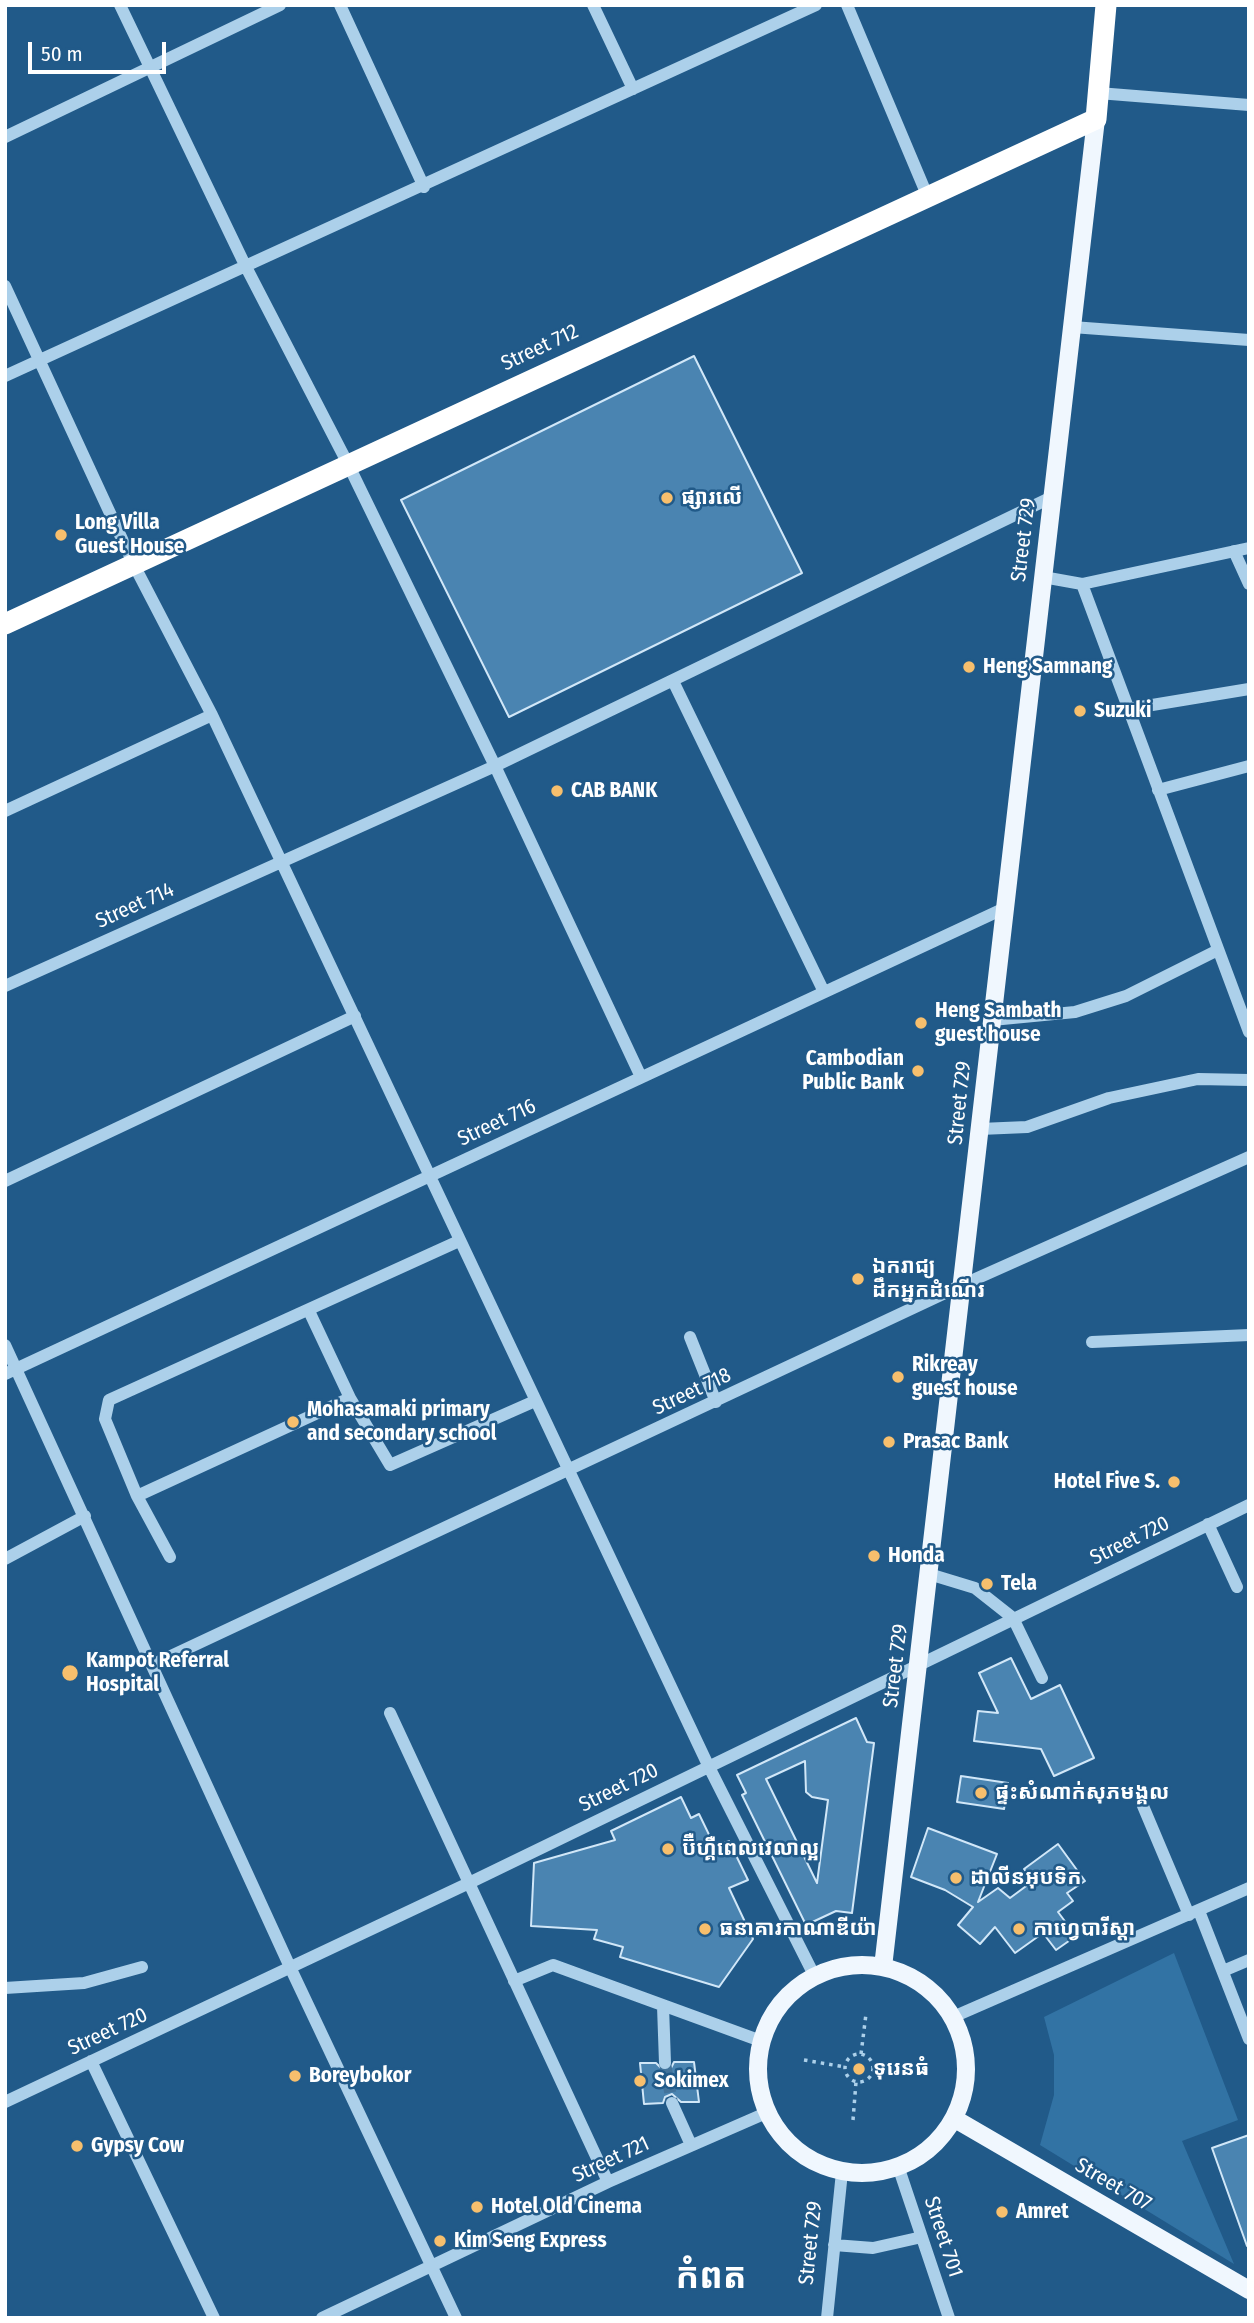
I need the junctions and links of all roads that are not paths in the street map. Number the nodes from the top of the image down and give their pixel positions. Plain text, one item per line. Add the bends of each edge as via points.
1 (120, 5) edge
2 (280, 5) edge
3 (340, 5) edge
4 (593, 5) edge
5 (816, 5) edge
6 (847, 5) edge
7 (1106, 5) edge
8 (149, 68) junction
9 (633, 89) junction
10 (1098, 93) junction
11 (1249, 105) edge
12 (1096, 119) junction
13 (5, 137) edge
14 (424, 187) junction
15 (927, 195) junction
16 (245, 265) junction
17 (5, 286) edge
18 (1072, 327) junction
19 (1249, 340) edge
20 (40, 360) junction
21 (5, 376) edge
22 (348, 464) junction
23 (1052, 497) junction
24 (1249, 548) edge
25 (1234, 551) junction
26 (134, 565) junction
27 (1043, 578) junction
28 (1082, 584) junction
29 (1249, 584) edge
30 (5, 624) edge
31 (673, 681) junction
32 (1249, 689) edge
33 (1128, 709) junction
34 (212, 715) junction
35 (495, 766) junction
36 (1249, 766) edge
37 (1158, 790) junction
38 (5, 811) edge
39 (281, 862) junction
40 (1005, 908) junction
41 (1218, 950) junction
42 (5, 986) edge
43 (824, 992) junction
44 (355, 1016) junction
45 (992, 1020) junction
46 (1249, 1032) edge
47 (641, 1077) junction
48 (1249, 1080) edge
49 (980, 1129) junction
50 (1249, 1157) edge
51 (431, 1175) junction
52 (5, 1181) edge
53 (459, 1241) junction
54 (962, 1285) junction
55 (309, 1311) junction
56 (1249, 1335) edge
57 (690, 1337) dead end
58 (1092, 1342) dead end
59 (5, 1345) edge
60 (11, 1372) edge
61 (350, 1398) junction
62 (535, 1401) junction
63 (716, 1402) junction
64 (568, 1471) junction
65 (136, 1496) junction
66 (1249, 1505) edge
67 (85, 1516) junction
68 (1208, 1524) junction
69 (170, 1557) dead end
70 (5, 1559) edge
71 (929, 1574) junction
72 (1237, 1587) dead end
73 (1013, 1618) junction
74 (919, 1663) junction
75 (154, 1664) junction
76 (1042, 1678) dead end
77 (390, 1713) dead end
78 (708, 1766) junction
79 (1143, 1806) dead end
80 (469, 1882) junction
81 (1249, 1888) edge
82 (1194, 1913) junction
83 (1249, 1960) edge
84 (142, 1967) dead end
85 (290, 1967) junction
86 (883, 1967) junction
87 (1223, 1971) junction
88 (814, 1975) junction
89 (514, 1981) junction
90 (5, 1988) edge
91 (663, 2006) junction
92 (953, 2017) junction
93 (1249, 2039) edge
94 (761, 2041) junction
95 (91, 2061) junction
96 (665, 2063) tunnel mouth
97 (5, 2102) edge
98 (672, 2103) tunnel mouth
99 (766, 2113) junction
100 (955, 2119) junction
101 (691, 2145) junction
102 (900, 2169) junction
103 (842, 2172) junction
104 (608, 2182) junction
105 (922, 2237) junction
106 (834, 2245) junction
107 (432, 2265) junction
108 (1249, 2290) edge
109 (214, 2318) edge
110 (322, 2318) edge
111 (456, 2318) edge
112 (827, 2318) edge
113 (949, 2318) edge

1 - 8 street
2 - 8 street
3 - 14 street
4 - 9 street
5 - 9 street
6 - 15 street
7 - 10 highway
8 - 13 street
8 - 16 street
9 - 14 street
10 - 11 street
10 - 12 highway
12 - 15 highway, Street 712
12 - 18 main road, Street 729
14 - 16 street
15 - 22 highway, Street 712
16 - 20 street
16 - 22 street
17 - 20 street
18 - 19 street
18 - 23 main road, Street 729
20 - 21 street
20 - 26 street
22 - 26 highway, Street 712
22 - 35 street
23 - 27 main road, Street 729
23 - 31 street, Street 714
24 - 25 street
25 - 28 street
25 - 29 street
26 - 30 highway, Street 712
26 - 34 street
27 - 28 street
27 - 40 main road, Street 729
28 - 33 street
31 - 35 street, Street 714
31 - 43 street
32 - 33 street
33 - 37 street
34 - 38 street
34 - 39 street
35 - 39 street, Street 714
35 - 47 street
36 - 37 street
37 - 41 street
39 - 42 street, Street 714
39 - 44 street
40 - 43 street, Street 716
40 - 45 main road, Street 729
41 - 45 street via 1126,996 1075,1012
41 - 46 street
43 - 47 street, Street 716
44 - 51 street
44 - 52 street
45 - 49 main road, Street 729
47 - 51 street, Street 716
48 - 49 street via 1198,1079 1109,1098 1027,1127
49 - 54 main road, Street 729
50 - 54 street, Street 718
51 - 53 street
51 - 60 street, Street 716
53 - 55 street
53 - 62 street
54 - 63 street, Street 718
54 - 71 main road, Street 729
55 - 61 street
55 - 65 street via 109,1400 105,1419
56 - 58 street
57 - 63 street
59 - 60 street
60 - 67 street
61 - 62 street via 390,1465
61 - 65 street
62 - 64 street
63 - 64 street, Street 718
64 - 75 street, Street 718
64 - 78 street
65 - 69 street
66 - 68 street, Street 720
67 - 70 street
67 - 75 street
68 - 72 street
68 - 73 street, Street 720
71 - 73 street via 975,1588
71 - 74 main road, Street 729
73 - 74 street, Street 720
73 - 76 street
74 - 78 street, Street 720
74 - 86 main road, Street 729
75 - 85 street
77 - 80 street
78 - 80 street, Street 720
78 - 88 street
79 - 82 street
80 - 85 street, Street 720
80 - 89 street
81 - 82 street
82 - 87 street
82 - 92 street
83 - 87 street
84 - 90 street via 84,1983
85 - 95 street, Street 720
85 - 107 street
86 - 88 main road via 849,1966
86 - 92 main road via 924,1985
87 - 93 street
88 - 94 main road via 774,2012
89 - 91 street via 553,1965
89 - 104 street
91 - 94 street
91 - 96 street
92 - 100 main road via 964,2043 967,2073
94 - 99 main road via 757,2074
95 - 97 street, Street 720
95 - 109 street
98 - 101 street
99 - 101 street, Street 721
99 - 103 main road via 779,2134 804,2157
100 - 102 main road via 935,2145
100 - 108 main road, Street 707
101 - 104 street, Street 721
102 - 103 main road
102 - 105 street, Street 701
103 - 106 street, Street 729
104 - 107 street, Street 721
105 - 106 street via 873,2248
105 - 113 street, Street 701
106 - 112 street, Street 729
107 - 110 street, Street 721
107 - 111 street

